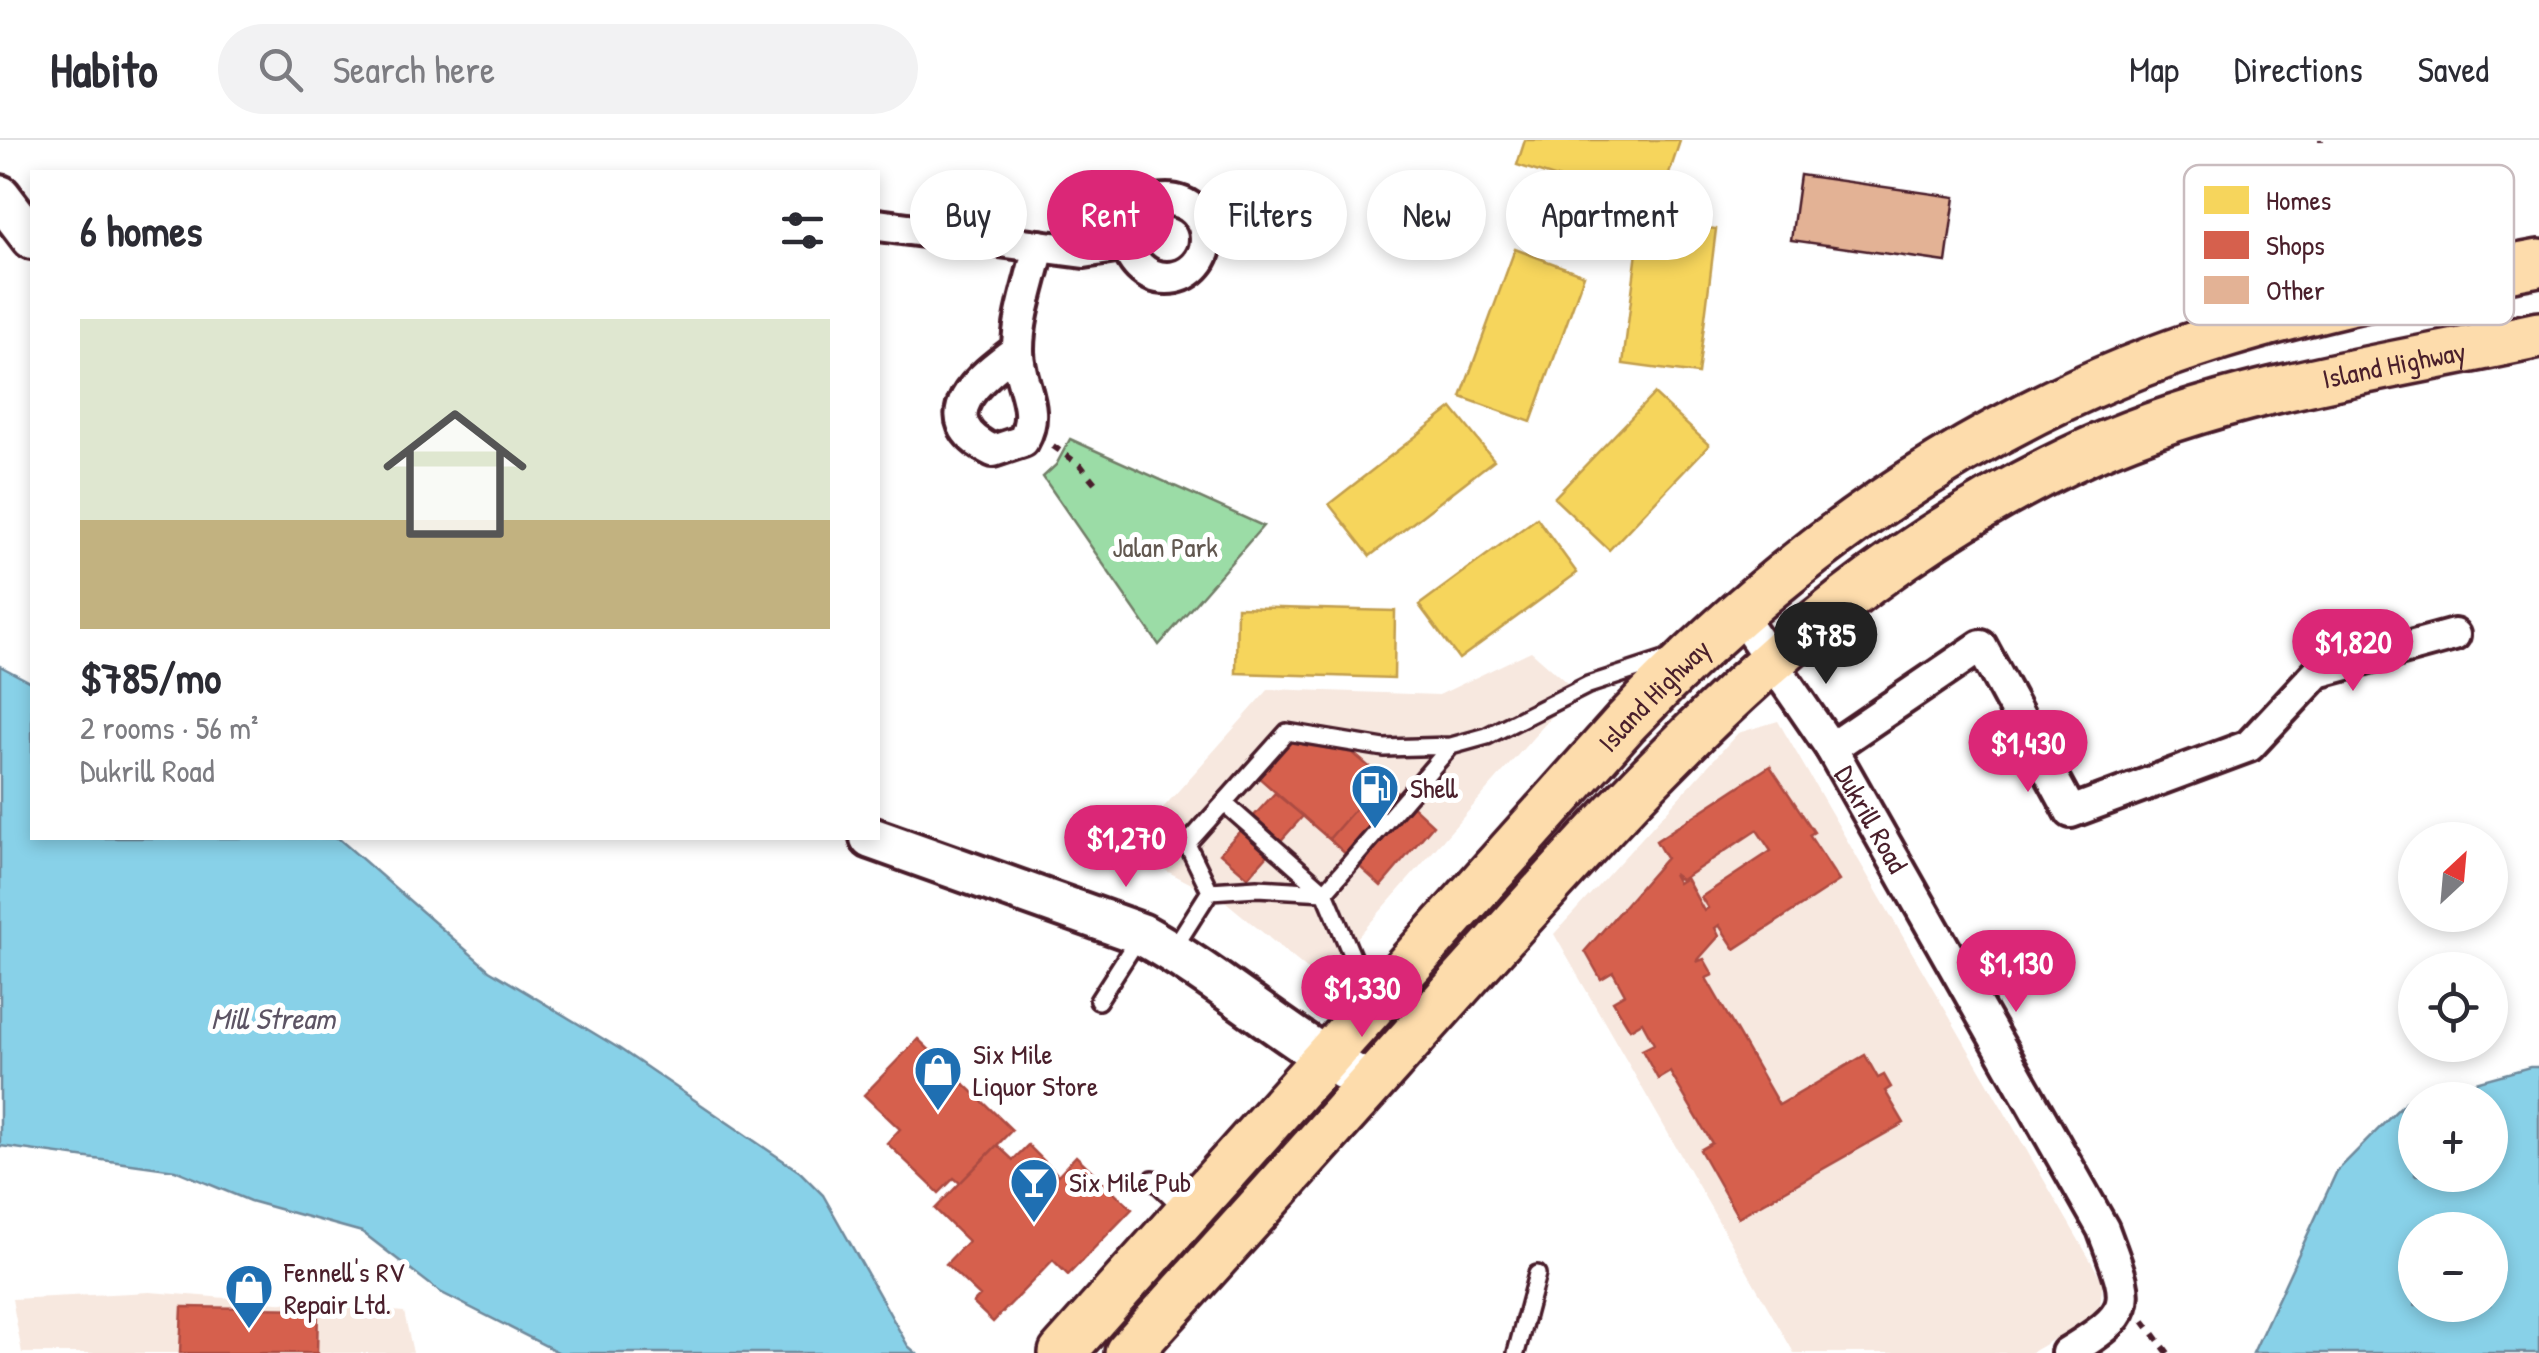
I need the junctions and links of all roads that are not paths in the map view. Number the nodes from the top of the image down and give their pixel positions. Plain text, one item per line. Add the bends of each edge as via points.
1 (0, 196) edge
2 (880, 225) edge
3 (30, 235) edge
4 (1039, 246) junction
5 (1047, 247) edge
6 (2539, 263) edge
7 (2514, 268) edge
8 (2263, 325) edge
9 (2539, 335) edge
10 (1018, 350) junction
11 (1737, 612) junction
12 (2454, 635) dead end
13 (1693, 651) junction
14 (1771, 658) junction
15 (1451, 746) junction
16 (1830, 748) junction
17 (1224, 803) junction
18 (876, 840) edge
19 (1210, 891) junction
20 (1325, 892) junction
21 (1156, 942) junction
22 (1098, 1001) dead end
23 (1372, 1002) junction
24 (1322, 1058) junction
25 (1370, 1084) junction
26 (1153, 1179) dead end
27 (1187, 1211) junction
28 (1537, 1274) dead end
29 (1062, 1353) edge
30 (1128, 1353) edge
31 (1516, 1353) edge
32 (2068, 1353) edge

1 - 3 main road
2 - 4 street
4 - 5 street
4 - 10 street
6 - 7 main road, Island Highway
8 - 11 main road, Island Highway via 2098,385 1924,472
9 - 14 main road, Island Highway via 2210,408 2072,458 1932,535 1836,602
10 - 10 street via 978,379 963,403 962,424 974,442 993,450 1022,442 1028,432 1032,405
11 - 13 main road, Island Highway
11 - 14 street, Dukrill Road
12 - 16 street via 2318,672 2250,746 2071,812 1981,646
13 - 15 lane via 1588,685
13 - 23 main road, Island Highway
14 - 16 street, Dukrill Road
14 - 25 main road, Island Highway via 1704,718
15 - 17 lane via 1384,748 1286,732
15 - 20 lane
16 - 32 street, Dukrill Road via 2103,1229 2124,1304 2118,1319
17 - 19 lane via 1187,844
17 - 20 lane
18 - 21 main road
19 - 20 lane
19 - 21 lane
20 - 23 lane
21 - 22 lane
21 - 24 main road
23 - 24 main road, Island Highway
24 - 25 main road
24 - 27 main road, Island Highway
25 - 30 main road, Island Highway
26 - 27 lane
27 - 29 main road, Island Highway
28 - 31 lane

